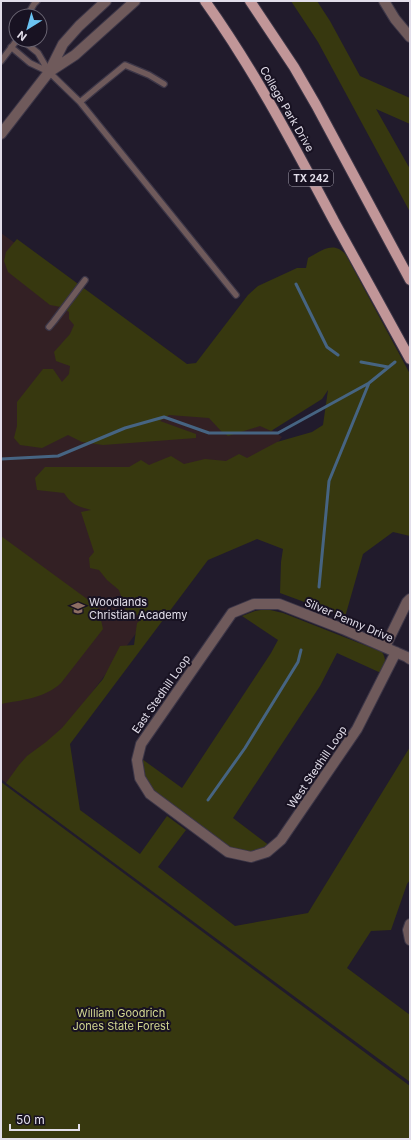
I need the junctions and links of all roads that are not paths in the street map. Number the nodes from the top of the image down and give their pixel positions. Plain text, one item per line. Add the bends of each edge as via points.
1 (106, 1) edge
2 (136, 1) edge
3 (205, 1) edge
4 (250, 1) edge
5 (384, 1) edge
6 (410, 37) edge
7 (10, 48) edge
8 (12, 48) edge
9 (32, 48) edge
10 (1, 61) edge
11 (49, 72) junction
12 (164, 84) dead end
13 (80, 102) junction
14 (1, 134) edge
15 (85, 280) dead end
16 (410, 280) edge
17 (236, 295) dead end
18 (49, 327) dead end
19 (410, 359) edge
20 (410, 599) edge
21 (279, 604) joint
22 (386, 647) junction
23 (396, 652) junction
24 (409, 655) edge
25 (228, 852) joint
26 (410, 924) edge
27 (410, 940) edge

1 - 11 street via 63,44
2 - 11 street via 75,55
3 - 19 main road, College Park Drive / TX 242 via 283,124
4 - 16 main road, TX 242 via 294,67
5 - 6 street
7 - 10 lane
8 - 11 lane via 30,63
9 - 11 lane via 38,53
11 - 13 lane
11 - 14 street
12 - 13 lane via 125,65
13 - 17 lane
15 - 18 lane
20 - 22 street
21 - 22 street, Silver Penny Drive
21 - 25 street, East Stedhill Loop via 254,604 232,613 141,744 137,760 140,778 150,794
22 - 23 street, Silver Penny Drive
23 - 24 street, Silver Penny Drive
23 - 25 street, West Stedhill Loop via 357,729 281,840 267,852 251,857
26 - 27 street

